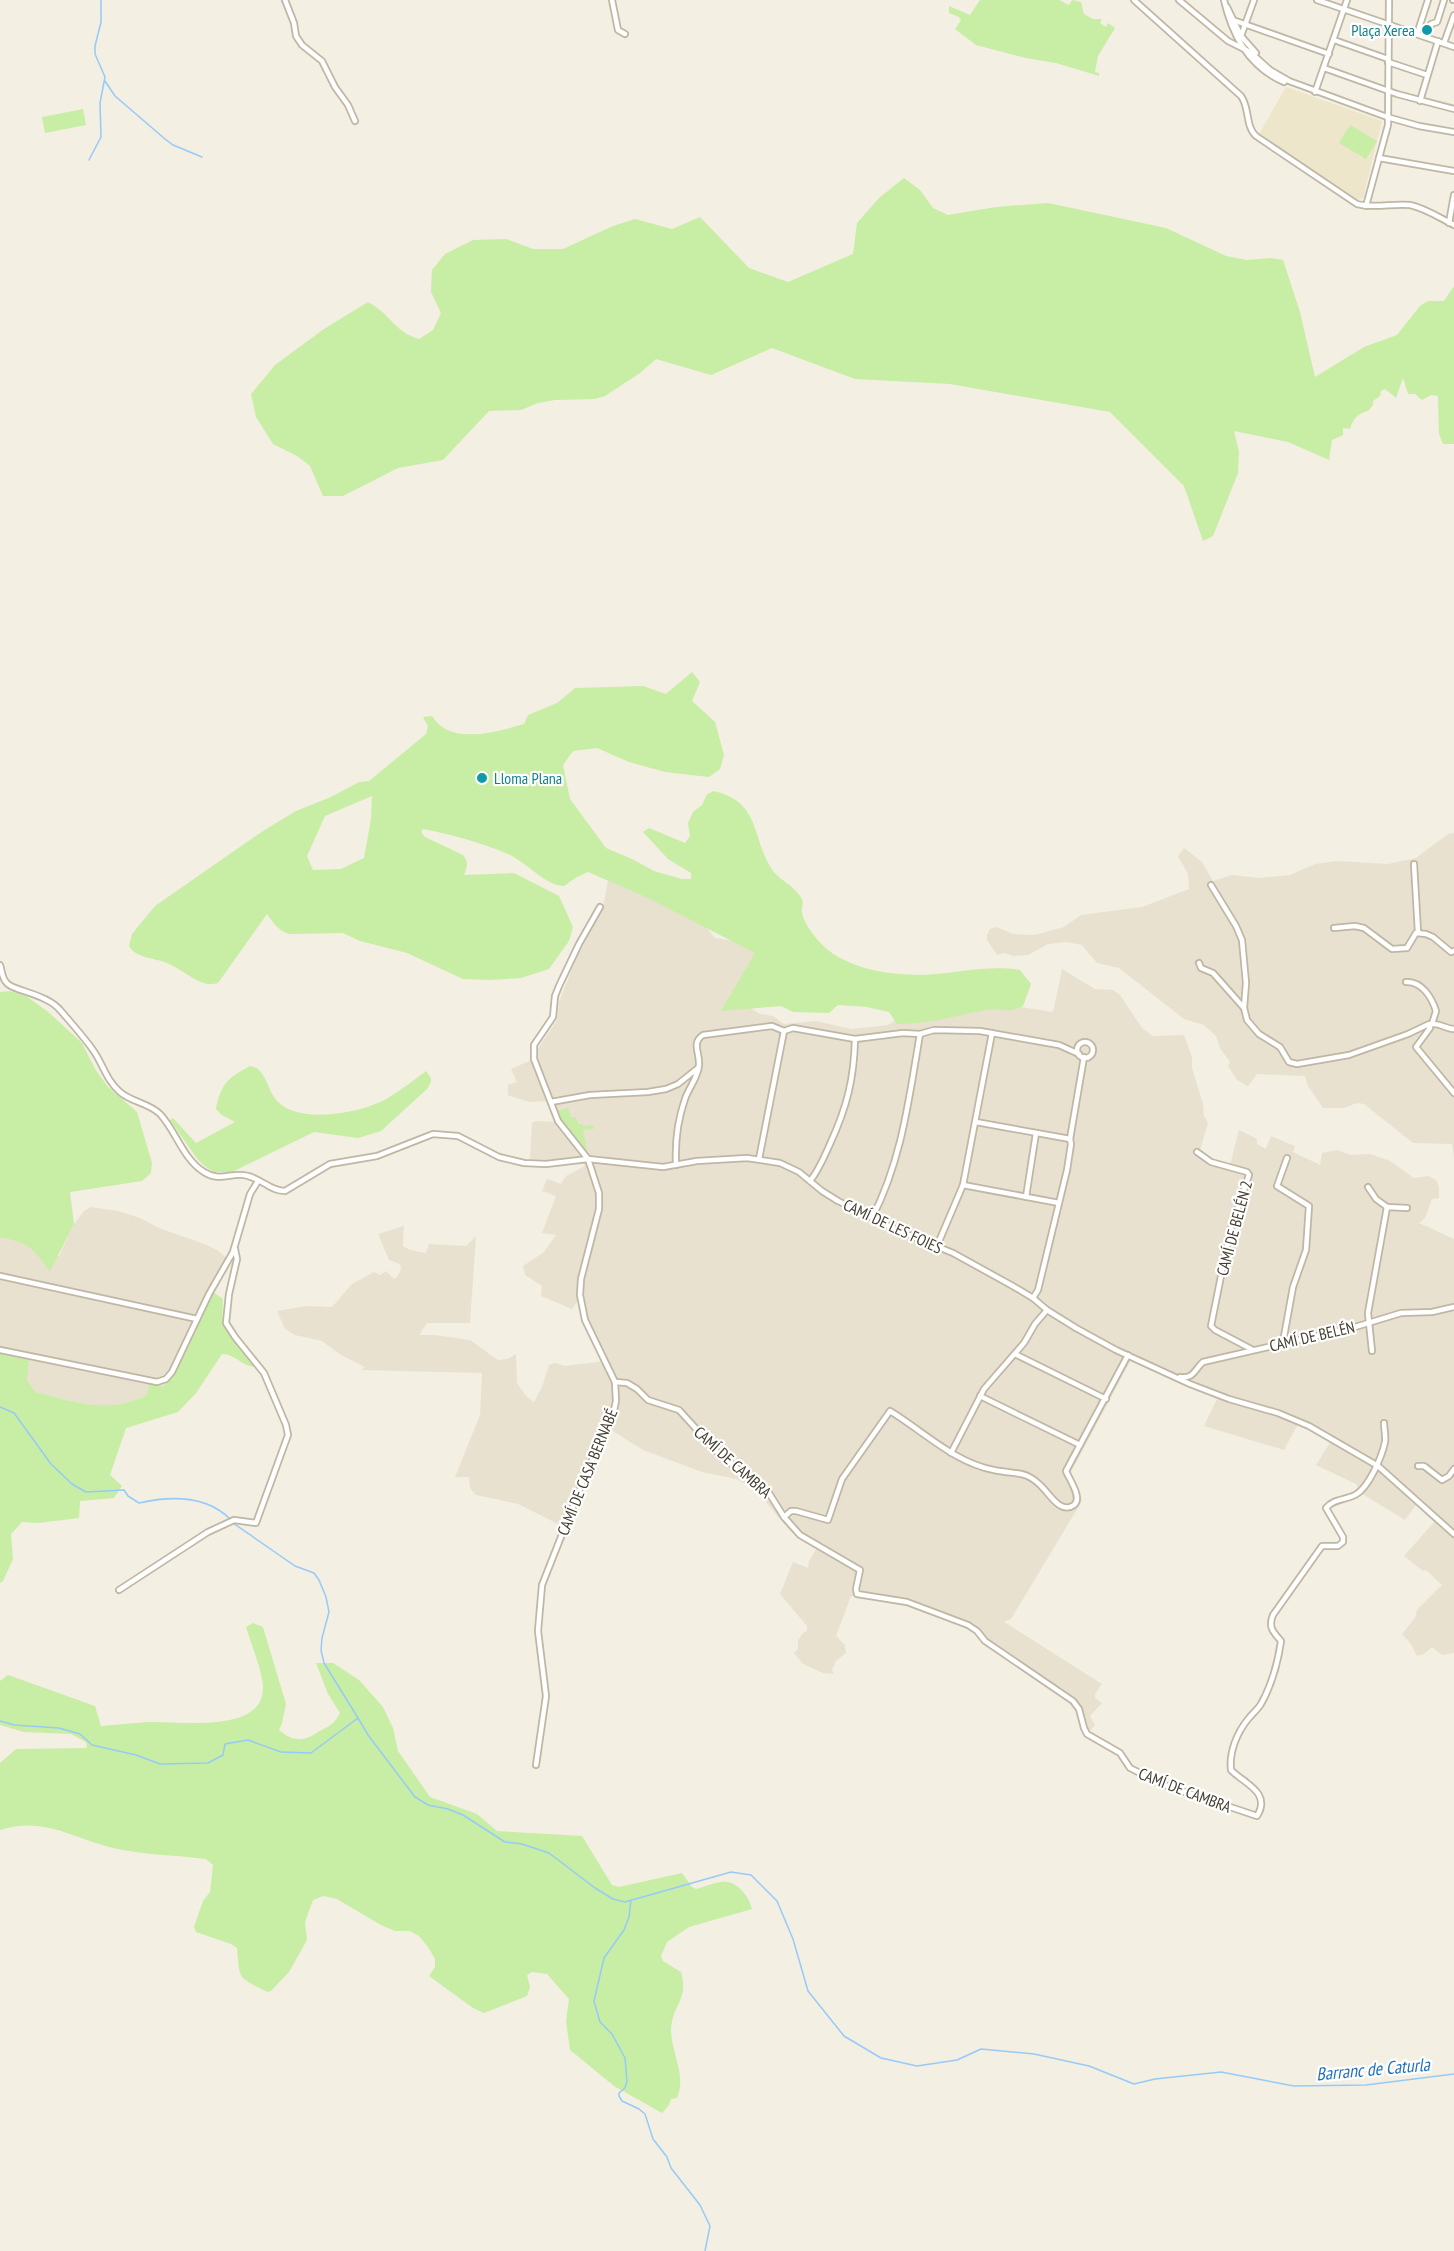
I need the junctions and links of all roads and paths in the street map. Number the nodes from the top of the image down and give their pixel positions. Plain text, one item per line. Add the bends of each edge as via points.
1 (285, 0) edge
2 (612, 0) edge
3 (1134, 0) edge
4 (1179, 0) edge
5 (1218, 0) edge
6 (1254, 0) edge
7 (1317, 0) edge
8 (1347, 0) edge
9 (1389, 0) edge
10 (1428, 0) edge
11 (1444, 0) edge
12 (1225, 2) edge
13 (1345, 10) junction
14 (1454, 15) edge
15 (1233, 20) junction
16 (1388, 24) junction
17 (1245, 25) junction
18 (1451, 33) edge
19 (625, 34) dead end
20 (1417, 34) junction
21 (1239, 37) junction
22 (1426, 37) junction
23 (1334, 40) junction
24 (1228, 41) junction
25 (1438, 41) junction
26 (1444, 44) junction
27 (1454, 47) edge
28 (1243, 49) junction
29 (1329, 54) junction
30 (1388, 60) junction
31 (1324, 68) junction
32 (1427, 75) junction
33 (1298, 85) junction
34 (1312, 91) junction
35 (1388, 91) junction
36 (1420, 101) junction
37 (1454, 109) edge
38 (1388, 117) junction
39 (355, 121) dead end
40 (1454, 132) edge
41 (1379, 158) junction
42 (1454, 171) edge
43 (1454, 195) edge
44 (1366, 206) junction
45 (1452, 224) edge
46 (1414, 864) dead end
47 (1211, 885) dead end
48 (600, 907) dead end
49 (1334, 928) dead end
50 (1418, 932) junction
51 (1454, 951) edge
52 (1199, 963) dead end
53 (0, 965) edge
54 (1406, 982) dead end
55 (1244, 1008) junction
56 (1431, 1024) junction
57 (1454, 1029) edge
58 (784, 1031) junction
59 (992, 1033) junction
60 (920, 1034) junction
61 (855, 1039) junction
62 (1082, 1043) junction
63 (1059, 1045) junction
64 (1082, 1055) junction
65 (698, 1068) junction
66 (1454, 1093) edge
67 (551, 1101) junction
68 (976, 1122) junction
69 (1036, 1133) junction
70 (1070, 1139) junction
71 (1197, 1152) dead end
72 (1287, 1158) dead end
73 (588, 1159) junction
74 (759, 1159) junction
75 (676, 1165) junction
76 (258, 1180) junction
77 (810, 1181) junction
78 (963, 1185) junction
79 (1368, 1187) dead end
80 (1026, 1197) junction
81 (1059, 1203) junction
82 (1387, 1207) junction
83 (1407, 1208) dead end
84 (872, 1218) junction
85 (937, 1246) junction
86 (235, 1249) junction
87 (0, 1276) edge
88 (1033, 1298) junction
89 (1454, 1307) edge
90 (1047, 1310) junction
91 (197, 1319) junction
92 (1368, 1323) junction
93 (1283, 1342) junction
94 (0, 1350) edge
95 (1253, 1350) junction
96 (1372, 1351) dead end
97 (1015, 1354) junction
98 (1128, 1355) junction
99 (1177, 1378) junction
100 (615, 1382) junction
101 (980, 1396) junction
102 (1106, 1399) junction
103 (1384, 1423) dead end
104 (1080, 1445) junction
105 (951, 1453) junction
106 (1378, 1466) junction
107 (1418, 1466) dead end
108 (1454, 1469) edge
109 (784, 1517) junction
110 (1454, 1534) edge
111 (119, 1590) dead end
112 (536, 1765) dead end

1 - 39 street via 302,45 322,61
2 - 19 street via 618,30
3 - 44 street via 1241,96 1254,134 1349,200
4 - 24 street
5 - 12 street
6 - 17 street
7 - 13 street
8 - 13 street
9 - 16 street
10 - 20 street
11 - 22 street via 1437,22 1431,24
12 - 15 street
12 - 21 street via 1228,20
13 - 16 street
13 - 23 street
14 - 18 street
15 - 17 street
15 - 21 street
16 - 20 street
16 - 30 street
17 - 21 street
17 - 29 street
18 - 26 street
20 - 22 street
21 - 24 street
21 - 28 street
21 - 33 street
22 - 25 street
23 - 29 street
23 - 30 street
24 - 28 street
25 - 26 street
25 - 32 street
26 - 27 street
28 - 33 street
28 - 34 street via 1271,75
29 - 31 street
30 - 32 street
30 - 35 street
31 - 34 street
31 - 35 street
32 - 36 street
33 - 34 street
34 - 38 street
35 - 36 street
35 - 38 street
36 - 37 street
38 - 40 street
38 - 41 street
41 - 42 street
41 - 44 street
43 - 45 street
44 - 45 street via 1414,206
46 - 50 street
47 - 55 street via 1242,940
48 - 67 street via 559,986 551,1023 534,1044 534,1059
49 - 50 street via 1364,928 1392,949 1407,948
50 - 51 street
52 - 55 street
53 - 76 street via 8,985 40,996 61,1010 94,1052 108,1079 123,1094 160,1114 197,1168 213,1176 242,1175
54 - 56 street via 1418,984 1432,1000 1436,1011
55 - 56 street via 1255,1030 1276,1043 1289,1062 1297,1064 1349,1055
56 - 57 street
56 - 66 street via 1416,1047
58 - 61 street via 793,1028
58 - 65 street via 772,1026 703,1035 696,1045
58 - 74 street
59 - 60 street via 934,1030
59 - 63 street
59 - 68 street
60 - 61 street
60 - 84 street via 898,1157
61 - 77 street via 853,1078 846,1107
62 - 63 street
62 - 64 street via 1078,1049
62 - 64 street via 1093,1047 1091,1054
63 - 64 street
64 - 70 street
65 - 67 street via 666,1089
65 - 75 street via 684,1101
67 - 73 street via 558,1122
68 - 69 street
68 - 78 street
69 - 70 street
69 - 80 street
70 - 81 street
71 - 95 street, CAMÍ DE BELÉN 2 via 1211,1162 1249,1175 1230,1231 1211,1326
72 - 93 street via 1277,1186 1309,1206 1306,1250 1293,1287
73 - 75 street, CAMÍ DE LES FOIES via 658,1167
73 - 76 street, CAMÍ DE LES FOIES via 546,1164 517,1161 499,1157 458,1136 433,1134 377,1156 330,1164 285,1191
73 - 100 street, CAMÍ DE CASA BERNABÉ via 599,1209 581,1280 582,1309
74 - 75 street, CAMÍ DE LES FOIES
74 - 77 street, CAMÍ DE LES FOIES via 787,1166
76 - 86 street via 250,1194
77 - 84 street, CAMÍ DE LES FOIES
78 - 80 street
78 - 85 street
79 - 82 street
80 - 81 street
81 - 88 street
82 - 83 street
82 - 92 street
84 - 85 street, CAMÍ DE LES FOIES
85 - 88 street, CAMÍ DE LES FOIES
86 - 91 street
86 - 111 street via 237,1259 226,1323 264,1373 288,1435 256,1523 231,1521
87 - 91 street
88 - 90 street, CAMÍ DE LES FOIES
89 - 92 street, CAMÍ DE BELÉN via 1401,1313
90 - 97 street
90 - 98 street, CAMÍ DE LES FOIES
91 - 94 street via 172,1372 161,1382
92 - 93 street, CAMÍ DE BELÉN
92 - 96 street
93 - 95 street, CAMÍ DE BELÉN
95 - 99 street, CAMÍ DE BELÉN via 1203,1362 1193,1375
97 - 101 street
97 - 102 street
98 - 99 street, CAMÍ DE LES FOIES
98 - 102 street
99 - 106 street, CAMÍ DE LES FOIES via 1292,1418
100 - 109 street, CAMÍ DE CAMBRA via 627,1383 648,1400 679,1410 720,1455 769,1493
100 - 112 street, CAMÍ DE CASA BERNABÉ via 612,1419 542,1585 538,1631 546,1696
101 - 104 street
101 - 105 street
102 - 104 street
103 - 106 street via 1385,1441
104 - 105 street via 1066,1471 1077,1496 1077,1502 1069,1507 1054,1501 1030,1476 993,1470
105 - 109 street via 890,1411 842,1479 828,1520 796,1511
106 - 109 street, CAMÍ DE CAMBRA via 1357,1494 1326,1508 1343,1542 1322,1546 1270,1622 1281,1641 1270,1686 1260,1706 1242,1727 1230,1763 1231,1770 1252,1785 1260,1798 1257,1816 1164,1785 1130,1768 1120,1753 1087,1734 1073,1701 985,1641 977,1631 907,1602 857,1594 860,1570 800,1535
106 - 110 street, CAMÍ DE LES FOIES
107 - 108 street via 1442,1480

